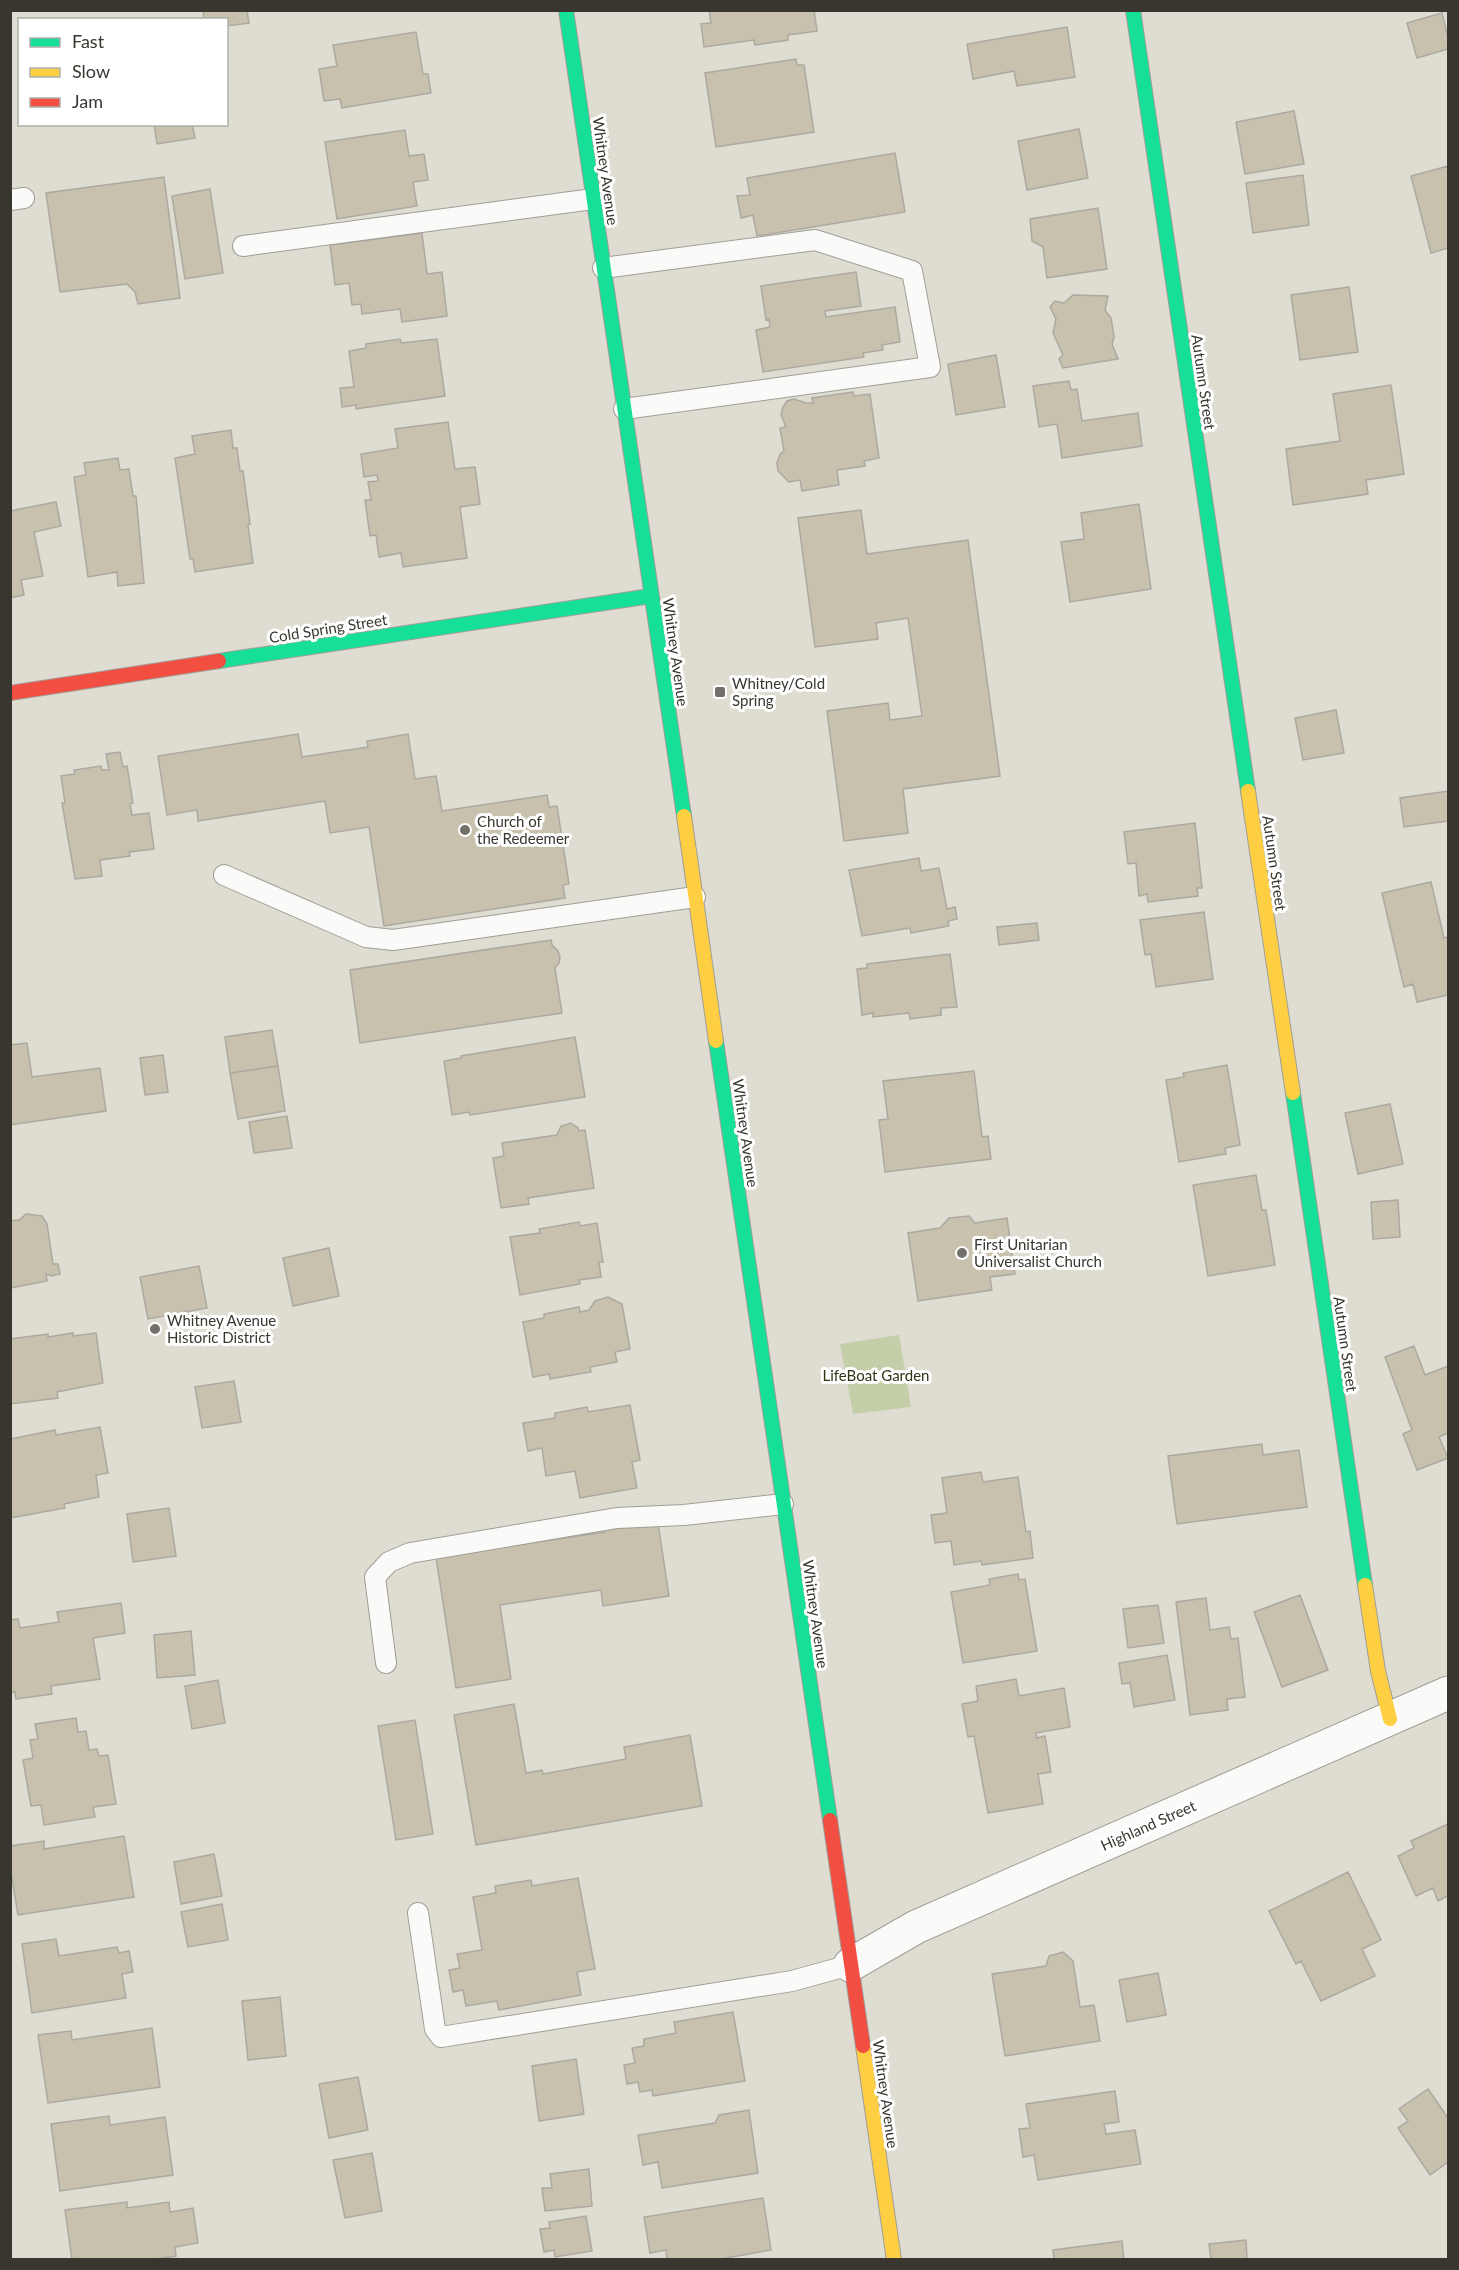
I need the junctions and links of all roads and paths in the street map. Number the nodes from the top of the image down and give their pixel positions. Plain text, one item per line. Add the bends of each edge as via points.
1 (566, 10) edge
2 (1133, 10) edge
3 (593, 199) junction
4 (243, 246) dead end
5 (603, 268) junction
6 (624, 409) junction
7 (651, 596) junction
8 (10, 693) edge
9 (224, 874) dead end
10 (695, 897) junction
11 (783, 1504) junction
12 (386, 1663) dead end
13 (1449, 1693) edge
14 (1390, 1719) junction
15 (418, 1913) dead end
16 (850, 1965) junction
17 (894, 2259) edge

1 - 3 street, Whitney Avenue
2 - 14 street, Autumn Street via 1378,1671
3 - 4 lane
3 - 5 street, Whitney Avenue
5 - 6 street, Whitney Avenue
5 - 6 lane via 815,240 912,271 930,367
6 - 7 street, Whitney Avenue
7 - 8 street, Cold Spring Street
7 - 10 street, Whitney Avenue
9 - 10 lane via 366,937 386,940
10 - 11 street, Whitney Avenue
11 - 12 lane via 617,1518 410,1553 389,1562 375,1577
11 - 16 street, Whitney Avenue
13 - 14 street, Highland Street
14 - 16 street, Highland Street via 916,1927
15 - 16 lane via 435,2029 441,2037 792,1981
16 - 17 street, Whitney Avenue

